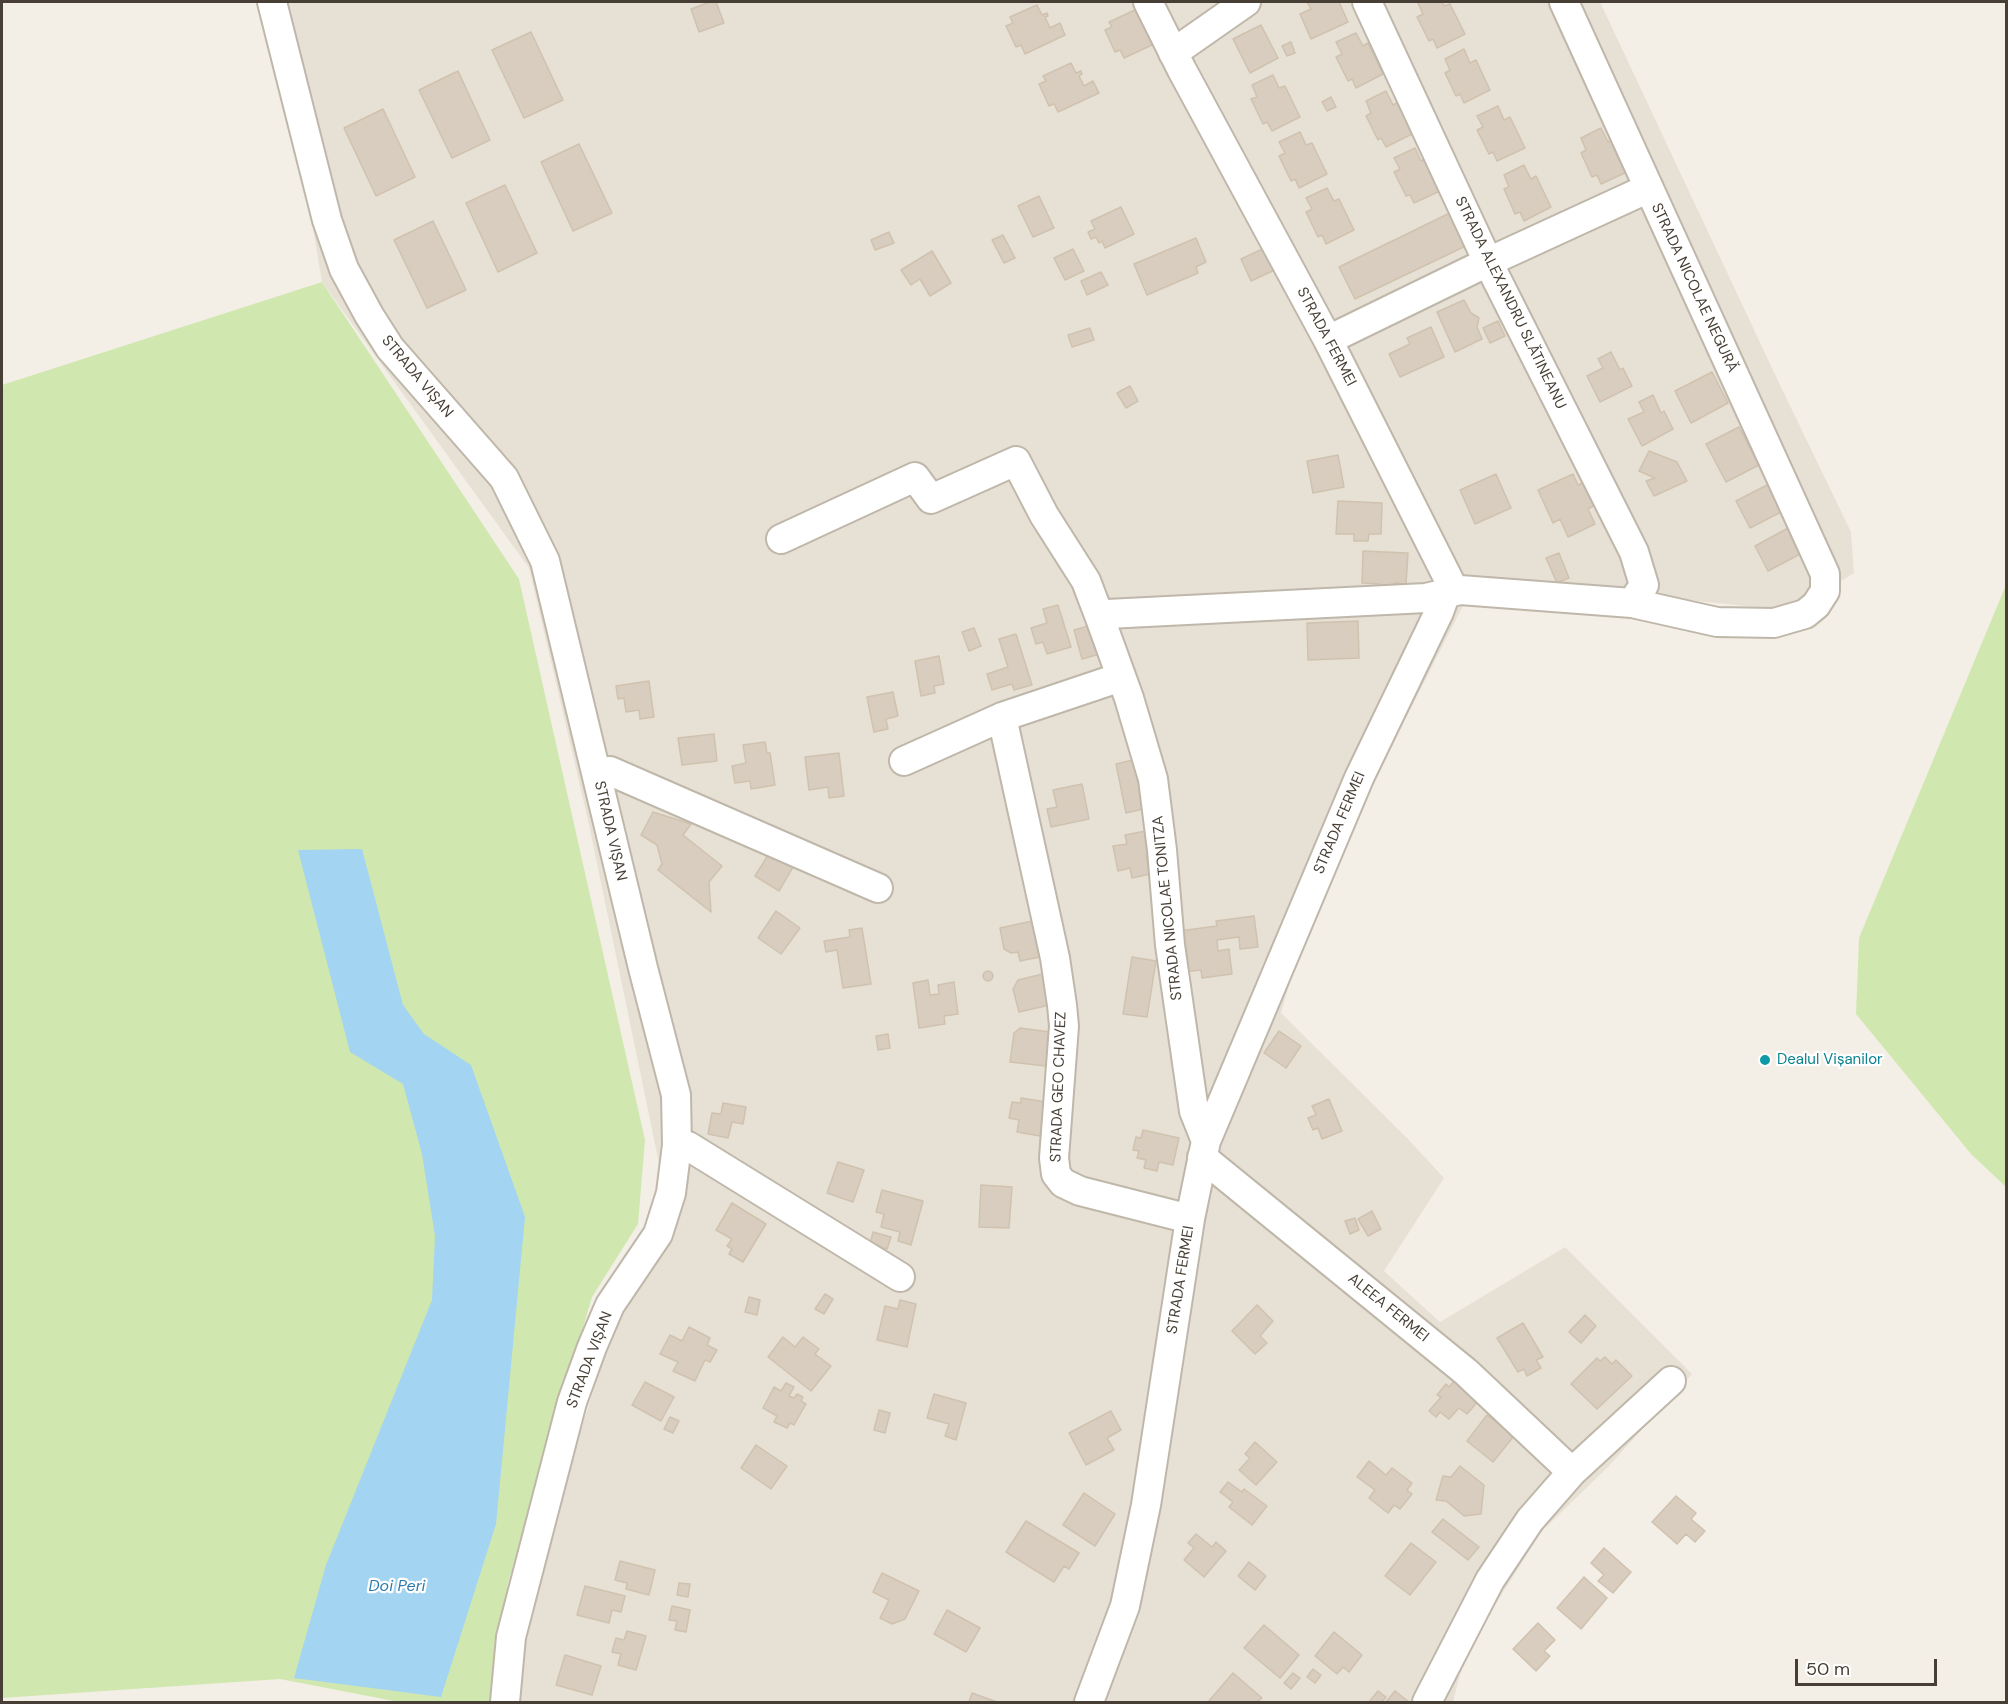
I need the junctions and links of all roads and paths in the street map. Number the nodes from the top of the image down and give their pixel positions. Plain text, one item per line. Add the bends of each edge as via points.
1 (272, 2) edge
2 (1148, 2) edge
3 (1246, 2) edge
4 (1367, 2) edge
5 (1564, 2) edge
6 (1173, 53) junction
7 (1649, 188) junction
8 (1488, 262) junction
9 (1328, 340) junction
10 (780, 539) dead end
11 (1447, 594) junction
12 (1632, 603) junction
13 (1100, 618) junction
14 (1121, 677) junction
15 (1002, 717) junction
16 (904, 761) dead end
17 (597, 774) junction
18 (878, 888) dead end
19 (676, 1145) junction
20 (1204, 1149) junction
21 (1191, 1219) junction
22 (900, 1276) dead end
23 (1671, 1381) dead end
24 (1569, 1470) junction
25 (505, 1702) edge
26 (1089, 1702) edge
27 (1427, 1702) edge

1 - 17 street, STRADA VIȘAN via 327,220 344,269 390,348 504,478 545,561
2 - 6 street, STRADA FERMEI
3 - 6 street
4 - 8 street, STRADA ALEXANDRU SLĂTINEANU
5 - 7 street, STRADA NICOLAE NEGURĂ
6 - 9 street, STRADA FERMEI
7 - 8 street
7 - 12 street, STRADA NICOLAE NEGURĂ via 1825,574 1825,591 1805,614 1774,623 1717,622
8 - 9 street
8 - 12 street, STRADA ALEXANDRU SLĂTINEANU via 1634,552 1644,585
9 - 11 street, STRADA FERMEI via 1450,582
10 - 13 street, STRADA NICOLAE TONITZA via 915,477 931,499 1016,461 1044,515 1086,581
11 - 12 street via 1460,590
11 - 13 street via 1107,614
11 - 20 street, STRADA FERMEI via 1359,778
13 - 14 street, STRADA NICOLAE TONITZA
14 - 15 street
14 - 20 street, STRADA NICOLAE TONITZA via 1153,779 1170,945 1192,1100
15 - 16 street
15 - 21 street, STRADA GEO CHAVEZ via 1062,1005 1064,1026 1054,1144 1056,1174 1063,1183 1080,1191
17 - 18 street via 610,771
17 - 19 street, STRADA VIȘAN via 676,1095
19 - 22 street via 688,1146
19 - 25 street, STRADA VIȘAN via 671,1193 658,1234 610,1305 572,1402 511,1637
20 - 21 street, STRADA FERMEI
20 - 24 street, ALEEA FERMEI via 1466,1372
21 - 26 street, STRADA FERMEI via 1146,1505 1125,1606
23 - 24 street
24 - 27 street via 1490,1580

